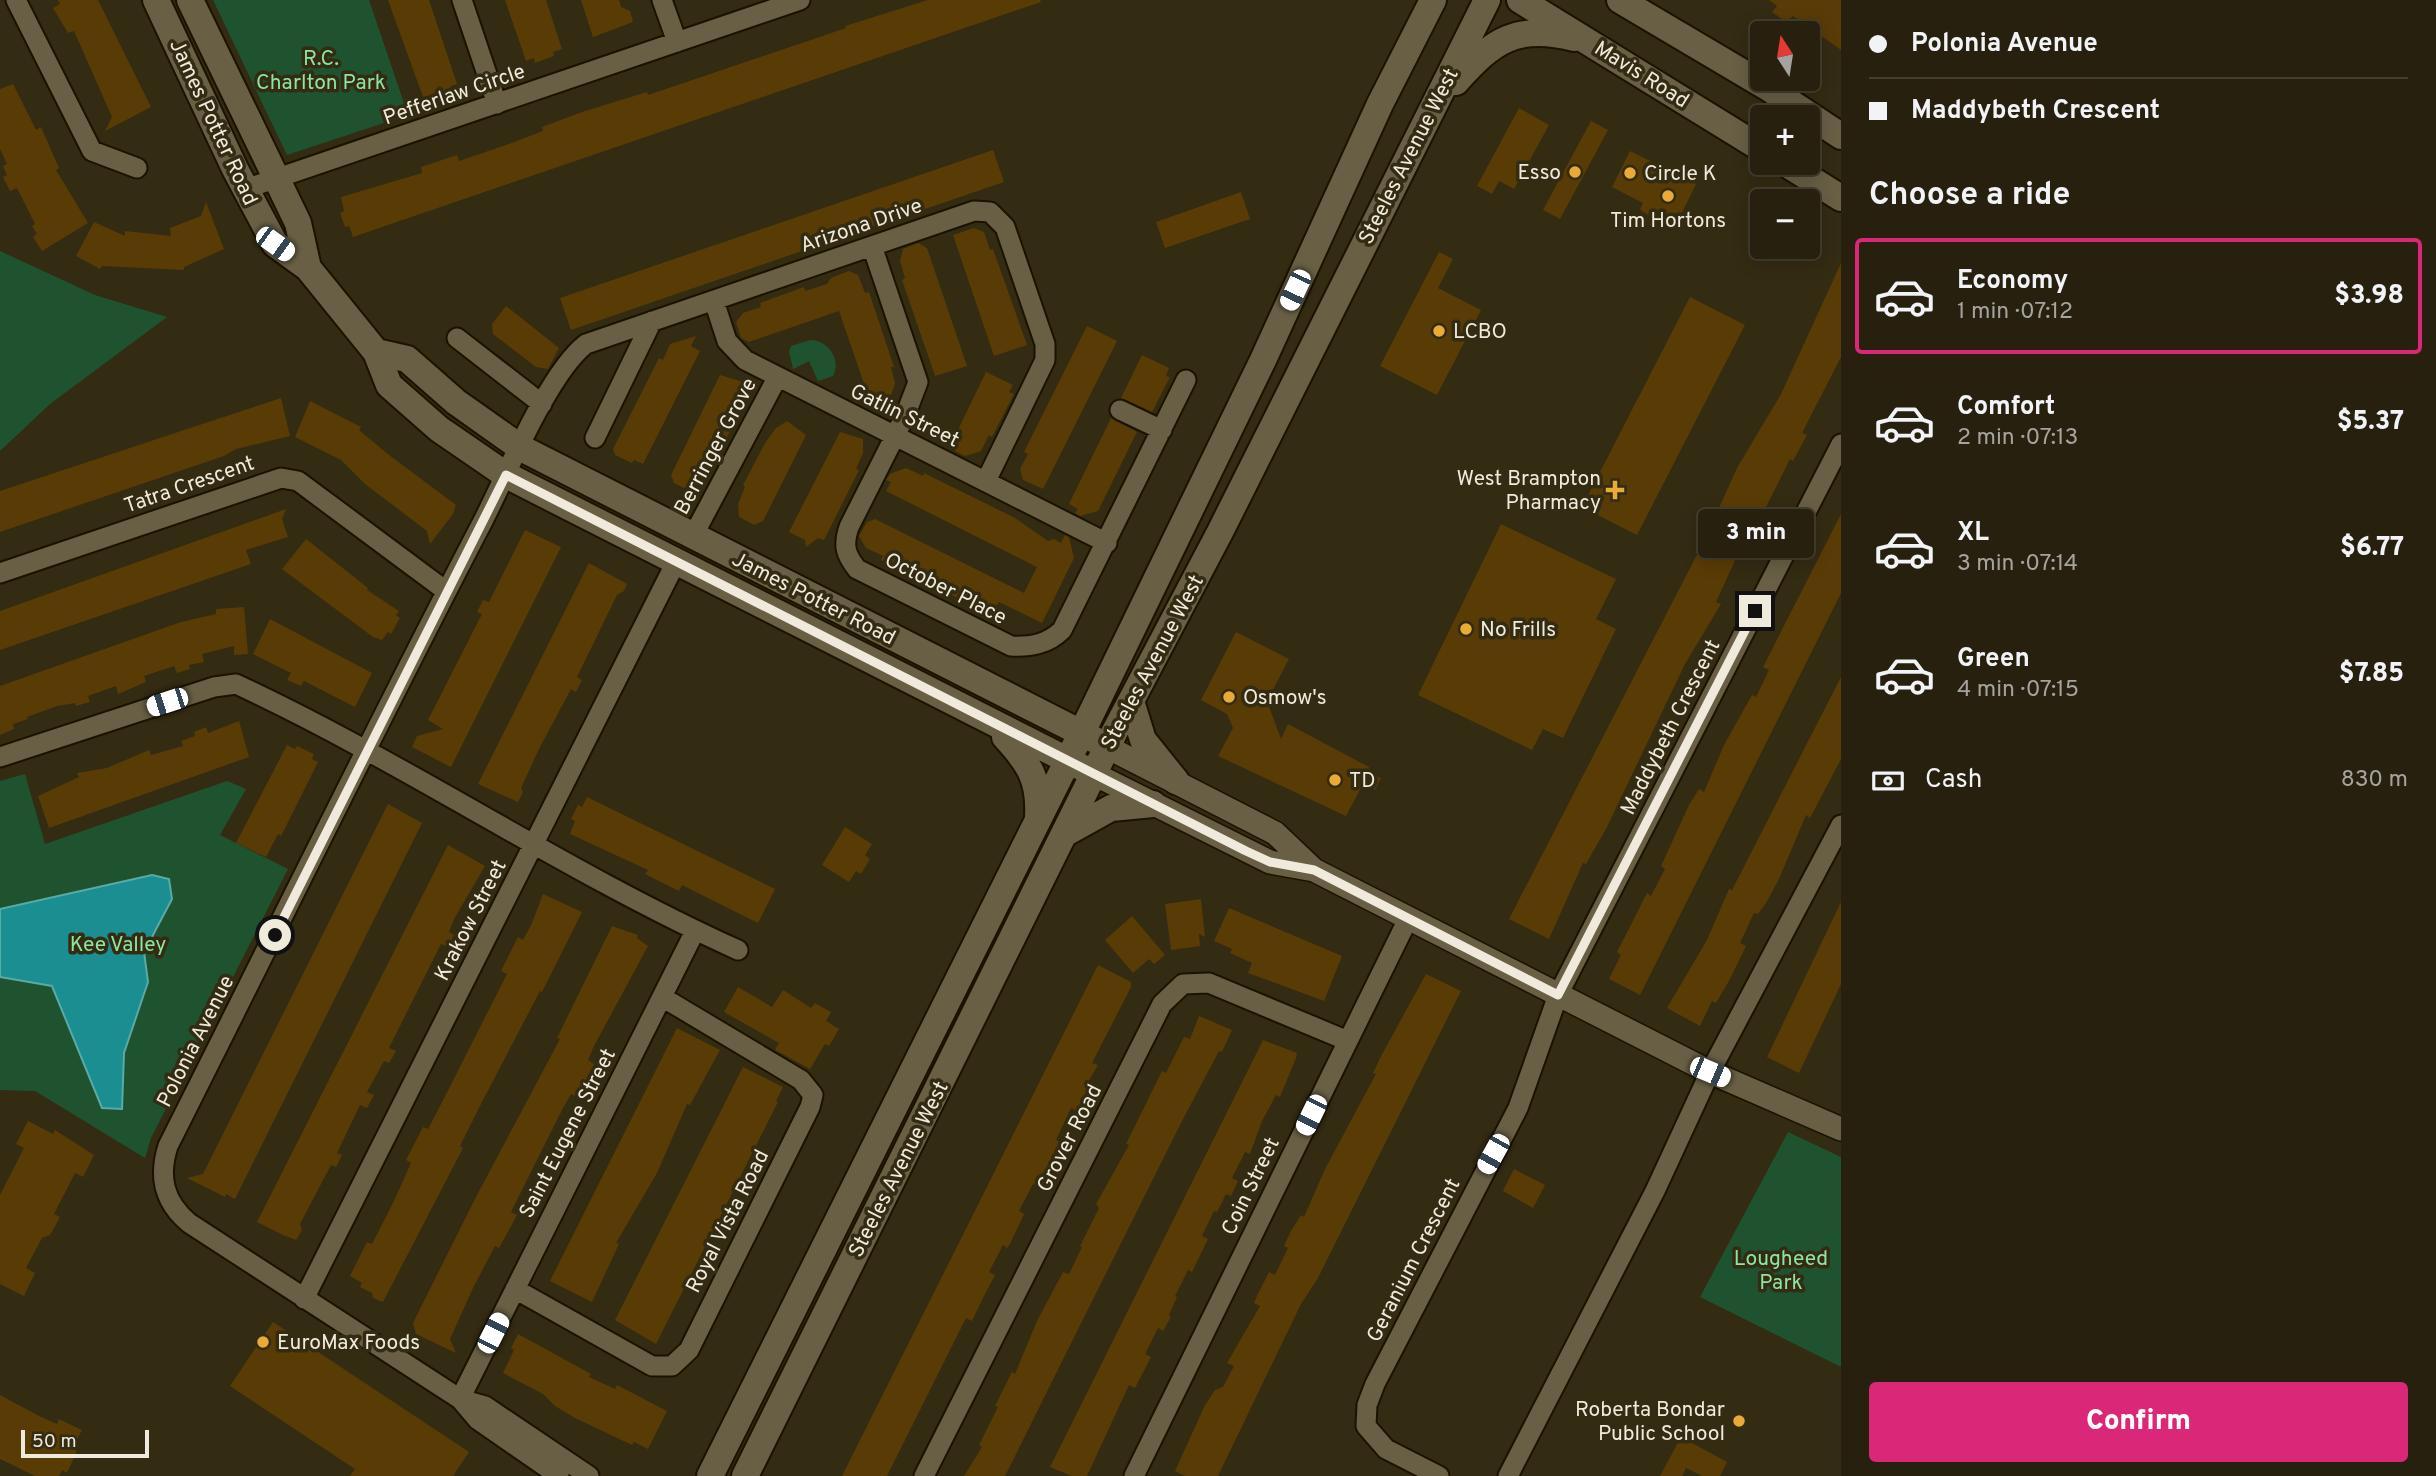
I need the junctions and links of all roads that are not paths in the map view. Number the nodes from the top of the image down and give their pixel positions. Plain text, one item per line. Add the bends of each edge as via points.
1 (16, 0) edge
2 (156, 0) edge
3 (190, 0) edge
4 (462, 0) edge
5 (662, 0) edge
6 (800, 0) edge
7 (1410, 0) edge
8 (1433, 0) edge
9 (1487, 0) edge
10 (1520, 0) edge
11 (1620, 0) edge
12 (1416, 36) junction
13 (677, 42) junction
14 (1592, 43) junction
15 (497, 104) junction
16 (1432, 110) junction
17 (1841, 136) edge
18 (1750, 142) edge
19 (137, 168) dead end
20 (1804, 175) edge
21 (275, 179) junction
22 (245, 189) junction
23 (1841, 198) edge
24 (872, 246) junction
25 (308, 268) junction
26 (714, 301) junction
27 (652, 321) junction
28 (457, 338) dead end
29 (376, 352) junction
30 (777, 378) junction
31 (1186, 380) dead end
32 (542, 404) junction
33 (1120, 410) dead end
34 (1161, 430) junction
35 (896, 436) junction
36 (595, 438) dead end
37 (1841, 443) edge
38 (521, 447) junction
39 (506, 475) junction
40 (986, 481) junction
41 (693, 536) junction
42 (1107, 543) junction
43 (676, 562) junction
44 (0, 573) edge
45 (446, 591) junction
46 (1116, 661) junction
47 (1018, 701) junction
48 (1132, 701) junction
49 (994, 725) junction
50 (1082, 731) junction
51 (1107, 747) junction
52 (368, 750) junction
53 (0, 757) edge
54 (1067, 761) junction
55 (1094, 774) junction
56 (1176, 781) junction
57 (1153, 804) junction
58 (1841, 825) edge
59 (1035, 827) junction
60 (1066, 833) junction
61 (533, 846) junction
62 (1314, 870) junction
63 (1409, 917) junction
64 (695, 931) junction
65 (738, 950) dead end
66 (1558, 995) junction
67 (662, 997) junction
68 (1348, 1041) junction
69 (1710, 1072) junction
70 (1841, 1129) edge
71 (515, 1289) junction
72 (304, 1299) junction
73 (460, 1399) junction
74 (559, 1476) edge
75 (589, 1476) edge
76 (710, 1476) edge
77 (745, 1476) edge
78 (924, 1476) edge
79 (1134, 1476) edge
80 (1439, 1476) edge
81 (1508, 1476) edge

1 - 19 street via 92,151
2 - 22 main road, James Potter Road
3 - 21 main road, James Potter Road
4 - 15 street
5 - 13 street
6 - 13 street, Pefferlaw Circle
7 - 12 main road
8 - 12 main road, Steeles Avenue West
9 - 16 main road, Steeles Avenue West
10 - 14 main road, Mavis Road
11 - 17 main road
12 - 46 main road, Steeles Avenue West
13 - 15 street, Pefferlaw Circle
14 - 16 main road via 1546,31 1503,40 1481,53
14 - 18 main road, Mavis Road
15 - 21 street, Pefferlaw Circle
16 - 48 main road, Steeles Avenue West
20 - 23 main road
21 - 22 street, Pefferlaw Circle
21 - 25 main road, James Potter Road via 298,223
22 - 25 main road, James Potter Road via 275,244
24 - 26 street, Arizona Drive
24 - 35 street via 918,382
24 - 40 street, Arizona Drive via 974,211 990,212 1005,227 1045,344 1045,360
25 - 29 main road, James Potter Road
26 - 27 street, Arizona Drive
26 - 30 street, Gatlin Street via 734,352
27 - 32 street, Arizona Drive via 586,344 573,354
27 - 36 street
28 - 32 street
29 - 38 main road, James Potter Road via 407,359 456,402
29 - 39 main road, James Potter Road via 389,385 439,429
30 - 35 street, Gatlin Street
30 - 41 street, Berringer Grove
31 - 34 street, October Place
32 - 38 street, Arizona Drive
33 - 34 street
34 - 42 street, October Place
35 - 40 street, Gatlin Street
35 - 42 street, October Place via 844,543 847,557 857,569 1011,646 1028,647 1062,630
37 - 66 street, Maddybeth Crescent
38 - 39 street
38 - 41 main road, James Potter Road
39 - 43 main road, James Potter Road
39 - 45 street
40 - 42 street, Gatlin Street
41 - 47 main road, James Potter Road
43 - 49 main road, James Potter Road
43 - 61 street, Krakow Street
44 - 45 street, Tatra Crescent via 281,478 298,481
45 - 52 street, Polonia Avenue
46 - 47 main road via 1088,695 1072,704 1044,709
46 - 50 main road, Steeles Avenue West
47 - 50 main road, James Potter Road
48 - 51 main road, Steeles Avenue West
48 - 56 main road via 1143,740
49 - 54 main road, James Potter Road
49 - 59 main road via 1036,779
50 - 51 main road, James Potter Road
50 - 54 main road, Steeles Avenue West
51 - 55 main road, Steeles Avenue West
51 - 56 street
52 - 53 street via 236,684 214,687
52 - 61 street
52 - 72 street, Polonia Avenue via 168,1146 162,1170 164,1187 182,1216
54 - 55 main road, James Potter Road
54 - 59 main road, Steeles Avenue West
55 - 57 street
55 - 60 main road, Steeles Avenue West
56 - 62 street via 1275,833
57 - 60 main road via 1111,808
57 - 62 street via 1270,862
58 - 69 street
59 - 76 main road, Steeles Avenue West
60 - 77 main road, Steeles Avenue West
61 - 64 street
61 - 72 street, Krakow Street
62 - 63 street
63 - 66 street
63 - 68 street, Coin Street
64 - 65 street
64 - 67 street, Saint Eugene Street
66 - 69 street
66 - 80 street, Geranium Crescent via 1518,1108 1367,1405 1366,1426 1386,1450
67 - 71 street, Saint Eugene Street
67 - 71 street, Royal Vista Road via 801,1080 813,1095 689,1350 673,1366 652,1366
68 - 78 street, Grover Road via 1209,983 1183,985 1172,992
68 - 79 street, Coin Street
69 - 70 street
69 - 81 street via 1655,1191
71 - 73 street, Saint Eugene Street
72 - 73 street, Polonia Avenue
73 - 74 street, Polonia Avenue via 478,1420
73 - 75 street, Polonia Avenue via 485,1406

